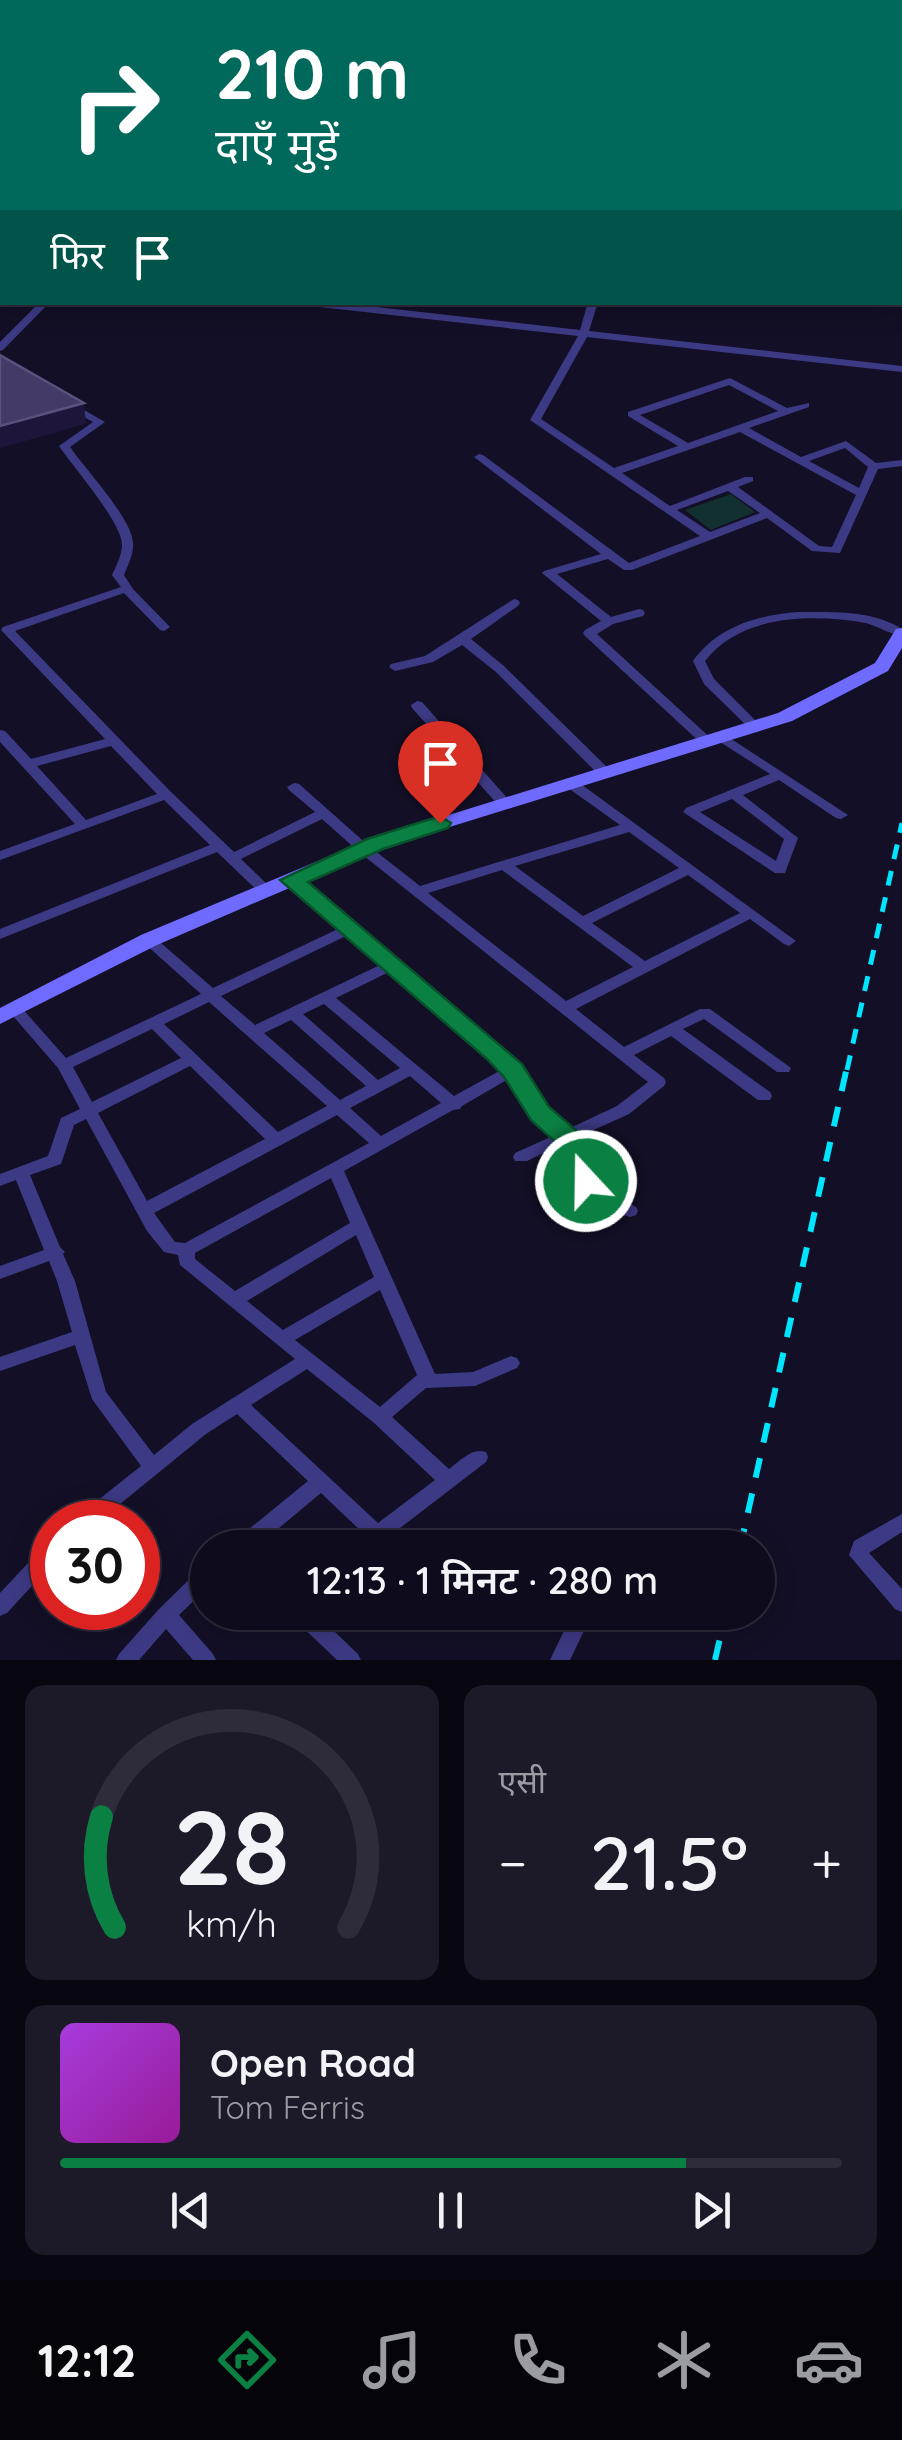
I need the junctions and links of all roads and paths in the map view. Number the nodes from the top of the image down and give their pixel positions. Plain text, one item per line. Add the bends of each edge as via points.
1 (43, 305) edge
2 (329, 305) edge
3 (592, 305) edge
4 (584, 333) junction
5 (0, 348) edge
6 (902, 369) edge
7 (65, 402) edge
8 (805, 405) dead end
9 (787, 412) junction
10 (741, 428) junction
11 (687, 447) junction
12 (480, 457) dead end
13 (802, 460) junction
14 (902, 462) edge
15 (874, 466) junction
16 (612, 474) junction
17 (749, 479) dead end
18 (729, 486) junction
19 (862, 494) junction
20 (668, 510) junction
21 (768, 514) junction
22 (709, 537) junction
23 (608, 554) junction
24 (127, 590) junction
25 (514, 603) dead end
26 (902, 610) edge
27 (638, 612) dead end
28 (608, 622) junction
29 (164, 627) dead end
30 (896, 629) edge
31 (463, 639) junction
32 (395, 667) dead end
33 (417, 705) dead end
34 (755, 726) junction
35 (0, 734) edge
36 (715, 740) junction
37 (110, 742) junction
38 (28, 764) junction
39 (604, 772) junction
40 (780, 775) junction
41 (568, 782) junction
42 (294, 787) dead end
43 (733, 794) junction
44 (166, 795) junction
45 (504, 803) junction
46 (324, 813) junction
47 (842, 816) dead end
48 (84, 825) junction
49 (629, 827) junction
50 (218, 847) junction
51 (364, 848) junction
52 (0, 856) edge
53 (231, 859) junction
54 (504, 865) junction
55 (688, 868) junction
56 (292, 880) junction
57 (266, 891) junction
58 (419, 892) junction
59 (751, 914) junction
60 (582, 922) junction
61 (350, 929) junction
62 (0, 934) edge
63 (149, 940) junction
64 (789, 940) dead end
65 (392, 965) junction
66 (644, 968) junction
67 (210, 994) junction
68 (326, 997) junction
69 (566, 1008) junction
70 (7, 1013) edge
71 (293, 1013) junction
72 (152, 1022) junction
73 (671, 1028) junction
74 (253, 1032) junction
75 (623, 1054) junction
76 (191, 1059) junction
77 (64, 1065) junction
78 (783, 1068) dead end
79 (411, 1069) junction
80 (513, 1070) junction
81 (377, 1087) junction
82 (764, 1096) dead end
83 (454, 1105) junction
84 (338, 1107) junction
85 (90, 1111) junction
86 (565, 1134) junction
87 (276, 1140) junction
88 (380, 1144) junction
89 (521, 1157) dead end
90 (335, 1169) junction
91 (21, 1173) junction
92 (0, 1180) edge
93 (145, 1210) junction
94 (630, 1211) dead end
95 (360, 1225) junction
96 (188, 1250) junction
97 (56, 1252) junction
98 (0, 1273) edge
99 (384, 1279) junction
100 (234, 1300) junction
101 (82, 1336) junction
102 (282, 1339) junction
103 (308, 1360) junction
104 (511, 1363) dead end
105 (0, 1364) edge
106 (426, 1381) junction
107 (238, 1404) junction
108 (380, 1417) junction
109 (479, 1457) dead end
110 (152, 1467) junction
111 (448, 1480) junction
112 (322, 1481) junction
113 (112, 1500) edge
114 (902, 1522) edge
115 (262, 1530) edge
116 (374, 1530) edge
117 (383, 1530) edge
118 (30, 1575) edge
119 (190, 1592) edge
120 (902, 1603) edge
121 (0, 1608) edge
122 (166, 1615) junction
123 (319, 1630) edge
124 (575, 1630) edge
125 (126, 1660) edge
126 (206, 1660) edge
127 (351, 1660) edge
128 (560, 1660) edge

1 - 5 street
2 - 4 street
3 - 4 street
4 - 6 street
4 - 16 street via 535,420
7 - 24 street via 100,422 64,446 124,526 129,544 118,575
8 - 9 street
9 - 10 street
9 - 11 street via 730,381 632,414
10 - 11 street
10 - 13 street
11 - 16 street
12 - 23 street
13 - 15 street via 846,444
13 - 19 street
14 - 15 street
15 - 19 street
16 - 20 street
17 - 18 street
18 - 20 street
18 - 21 street
19 - 21 street via 836,551 816,550
20 - 22 street
21 - 22 street
22 - 23 street via 630,568
23 - 28 street via 548,573
24 - 29 street
24 - 37 street via 6,628
25 - 31 street
26 - 30 street
27 - 28 street
28 - 36 street via 589,633
30 - 34 street via 893,652 882,666
30 - 34 street via 774,618 706,648 702,674
31 - 32 street via 430,659
31 - 39 street
33 - 45 street
34 - 36 street
35 - 38 street
36 - 39 street
36 - 40 street
37 - 38 street
37 - 44 street
38 - 48 street
39 - 41 street
40 - 43 street
40 - 47 street
41 - 45 street
41 - 49 street
42 - 46 street
43 - 43 street via 691,814 780,870 792,838
44 - 48 street
44 - 50 street
45 - 51 street
46 - 51 street
46 - 53 street
48 - 52 street
49 - 54 street
49 - 55 street
50 - 53 street
50 - 62 street
51 - 56 street
51 - 58 street
53 - 57 street
54 - 58 street
54 - 60 street
55 - 59 street
55 - 60 street
56 - 57 street
56 - 61 street
57 - 63 street
58 - 69 street
59 - 64 street
59 - 66 street
60 - 66 street
61 - 65 street
61 - 67 street
63 - 67 street
63 - 70 street
65 - 68 street
65 - 80 street
66 - 69 street
67 - 72 street
67 - 74 street
68 - 71 street
68 - 79 street
69 - 75 street
70 - 77 street
71 - 74 street
71 - 81 street
72 - 76 street
72 - 77 street
73 - 75 street
73 - 78 street via 709,1013
73 - 82 street
74 - 84 street
75 - 86 street via 657,1085 622,1110
76 - 85 street
76 - 87 street
77 - 85 street
79 - 81 street
79 - 83 street
80 - 83 street
80 - 86 street via 540,1114
81 - 84 street
83 - 88 street
84 - 87 street
84 - 88 street
85 - 91 street via 65,1125 55,1160
85 - 93 street
86 - 89 street
86 - 94 street via 580,1152 592,1190
87 - 93 street
88 - 90 street
90 - 95 street
90 - 96 street
91 - 92 street
91 - 97 street
93 - 96 street via 170,1248
95 - 99 street
95 - 100 street
96 - 100 street via 186,1262
97 - 98 street
97 - 101 street
99 - 102 street
99 - 106 street
100 - 102 street
101 - 105 street
101 - 110 street via 98,1394
102 - 103 street
103 - 107 street
103 - 108 street
104 - 106 street via 475,1379
106 - 108 street
107 - 110 street
107 - 112 street
108 - 111 street
109 - 111 street
110 - 113 street
111 - 117 street
112 - 115 street
112 - 116 street
114 - 120 street via 859,1550
118 - 121 street
119 - 122 street
122 - 125 street
122 - 126 street
123 - 127 street
124 - 128 street

